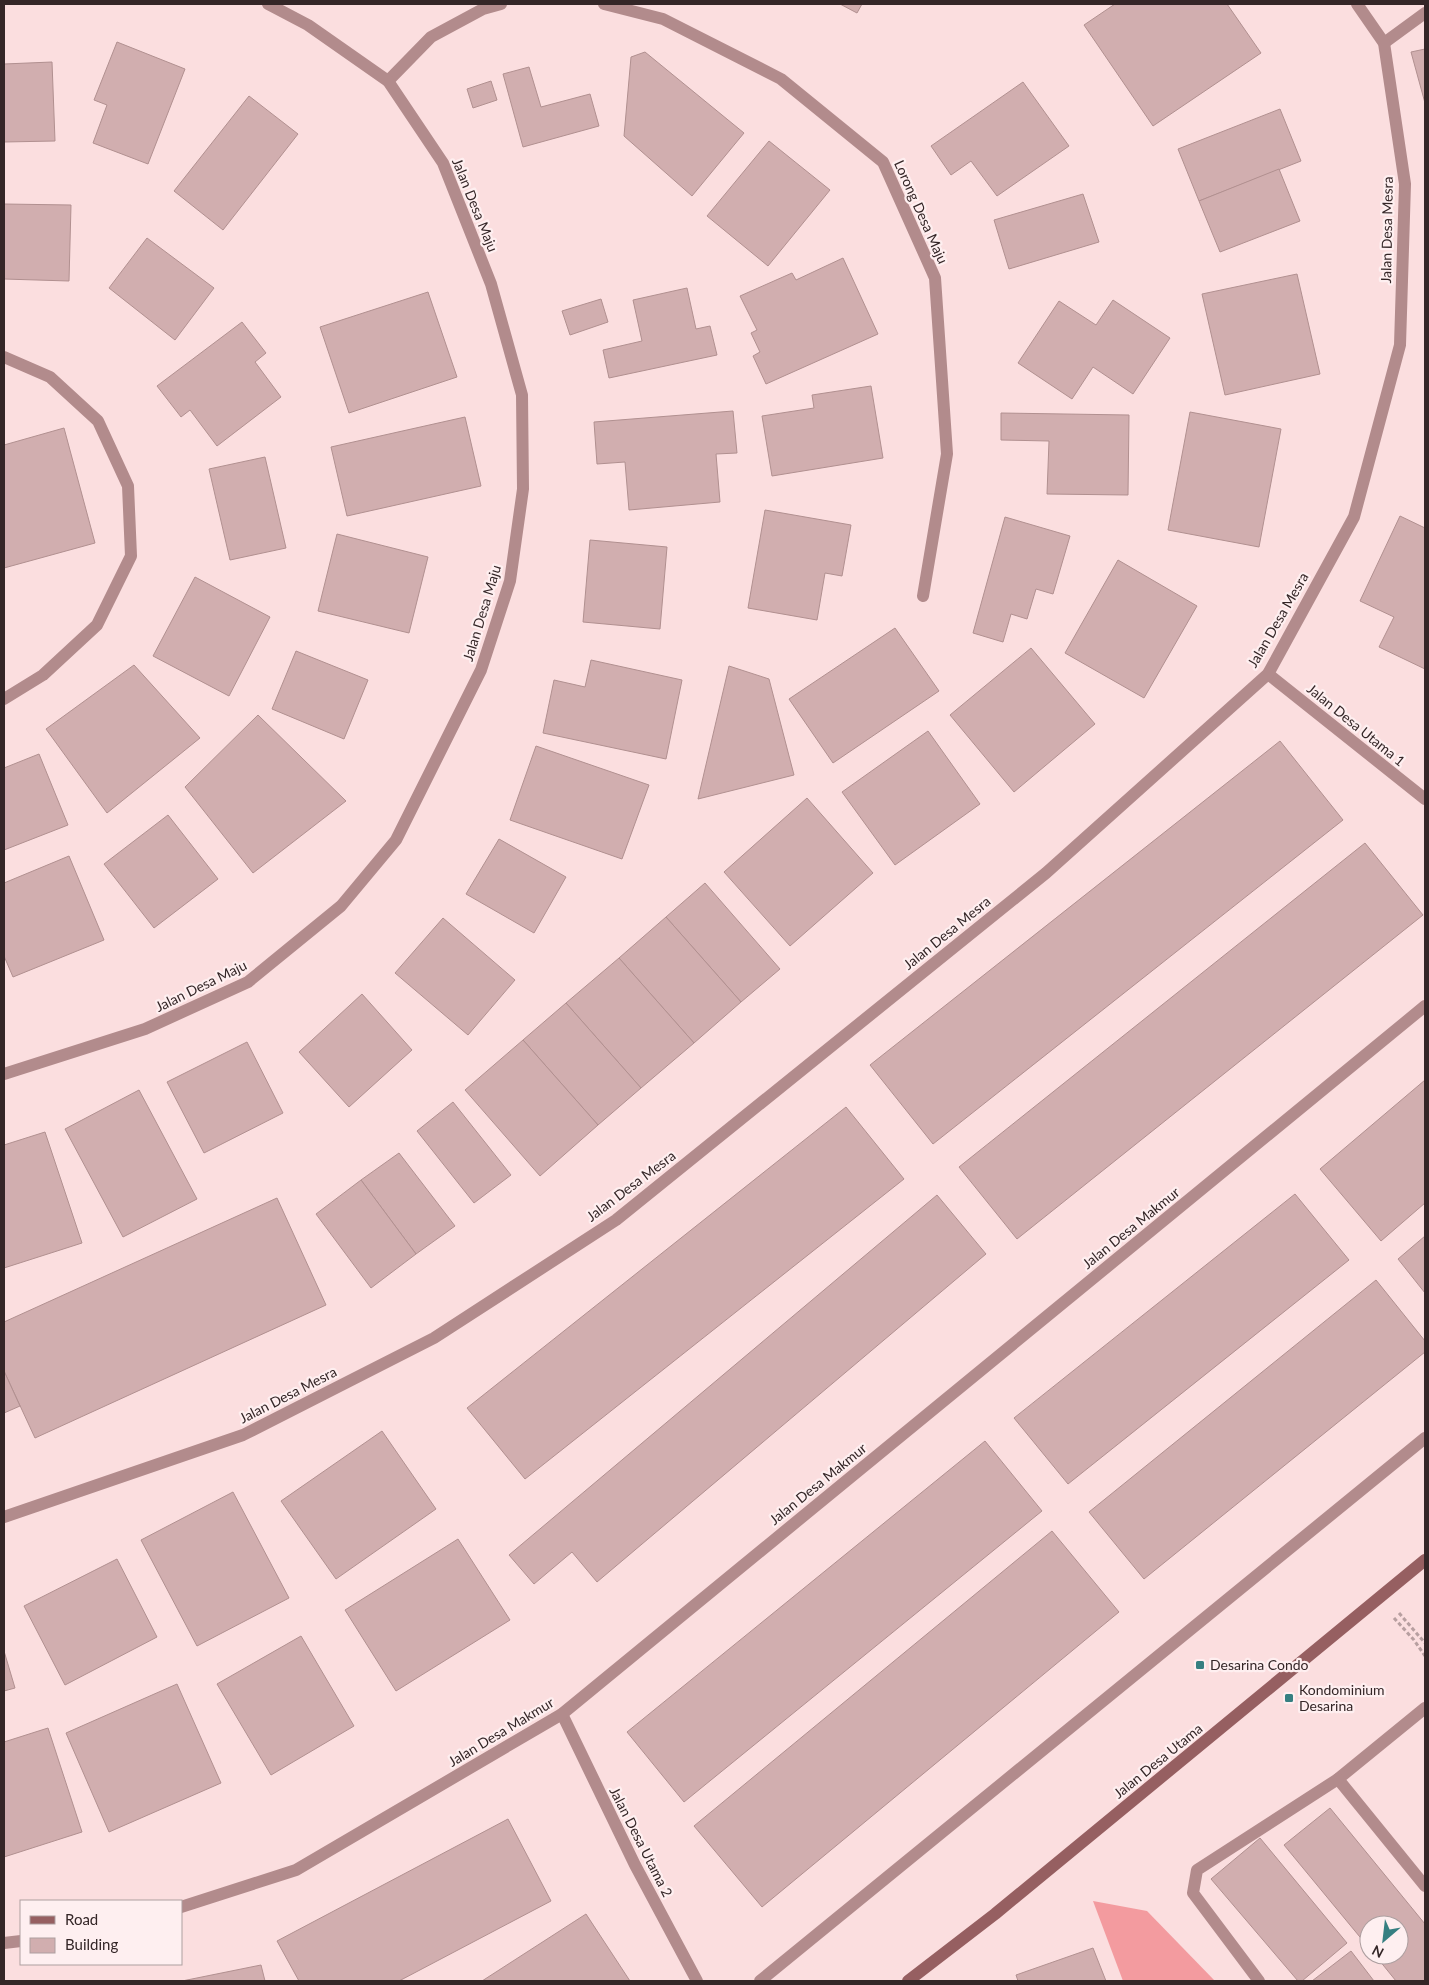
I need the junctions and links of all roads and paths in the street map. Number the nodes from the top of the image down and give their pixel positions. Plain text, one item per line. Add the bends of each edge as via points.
1 (268, 4) edge
2 (501, 4) edge
3 (604, 4) edge
4 (1357, 4) edge
5 (1425, 13) edge
6 (1384, 43) junction
7 (388, 81) junction
8 (4, 357) edge
9 (923, 596) dead end
10 (1268, 674) junction
11 (4, 699) edge
12 (1425, 799) edge
13 (1425, 1006) edge
14 (4, 1074) edge
15 (1425, 1438) edge
16 (4, 1517) edge
17 (1425, 1560) edge
18 (1383, 1596) junction
19 (1406, 1631) dead end
20 (1425, 1642) edge
21 (1425, 1656) edge
22 (1425, 1708) edge
23 (562, 1714) junction
24 (1338, 1779) junction
25 (1425, 1886) edge
26 (182, 1907) edge
27 (20, 1940) edge
28 (4, 1943) edge
29 (697, 1981) edge
30 (760, 1981) edge
31 (908, 1981) edge
32 (1259, 1981) edge

1 - 7 street, Jalan Desa Maju via 308,25
2 - 7 street via 483,9 431,37
3 - 9 street, Lorong Desa Maju via 663,19 780,78 883,162 935,278 947,454
4 - 6 street, Jalan Desa Mesra
5 - 6 street
6 - 10 street, Jalan Desa Mesra via 1405,184 1400,345 1354,517
7 - 14 street, Jalan Desa Maju via 443,163 491,284 522,395 523,489 510,581 481,670 396,840 341,906 248,982 145,1029
8 - 11 street via 50,377 98,421 128,486 131,556 96,625 43,675
10 - 12 street, Jalan Desa Utama 1
10 - 16 street, Jalan Desa Mesra via 1046,873 616,1220 434,1338 243,1435
13 - 23 street, Jalan Desa Makmur
15 - 30 street
17 - 18 street, Jalan Desa Utama
18 - 20 path
18 - 31 street, Jalan Desa Utama via 995,1914
19 - 21 path
22 - 24 street
23 - 26 street, Jalan Desa Makmur via 296,1870
23 - 29 street, Jalan Desa Utama 2 via 635,1865
24 - 25 street
24 - 32 street via 1197,1870 1193,1893
27 - 28 street

